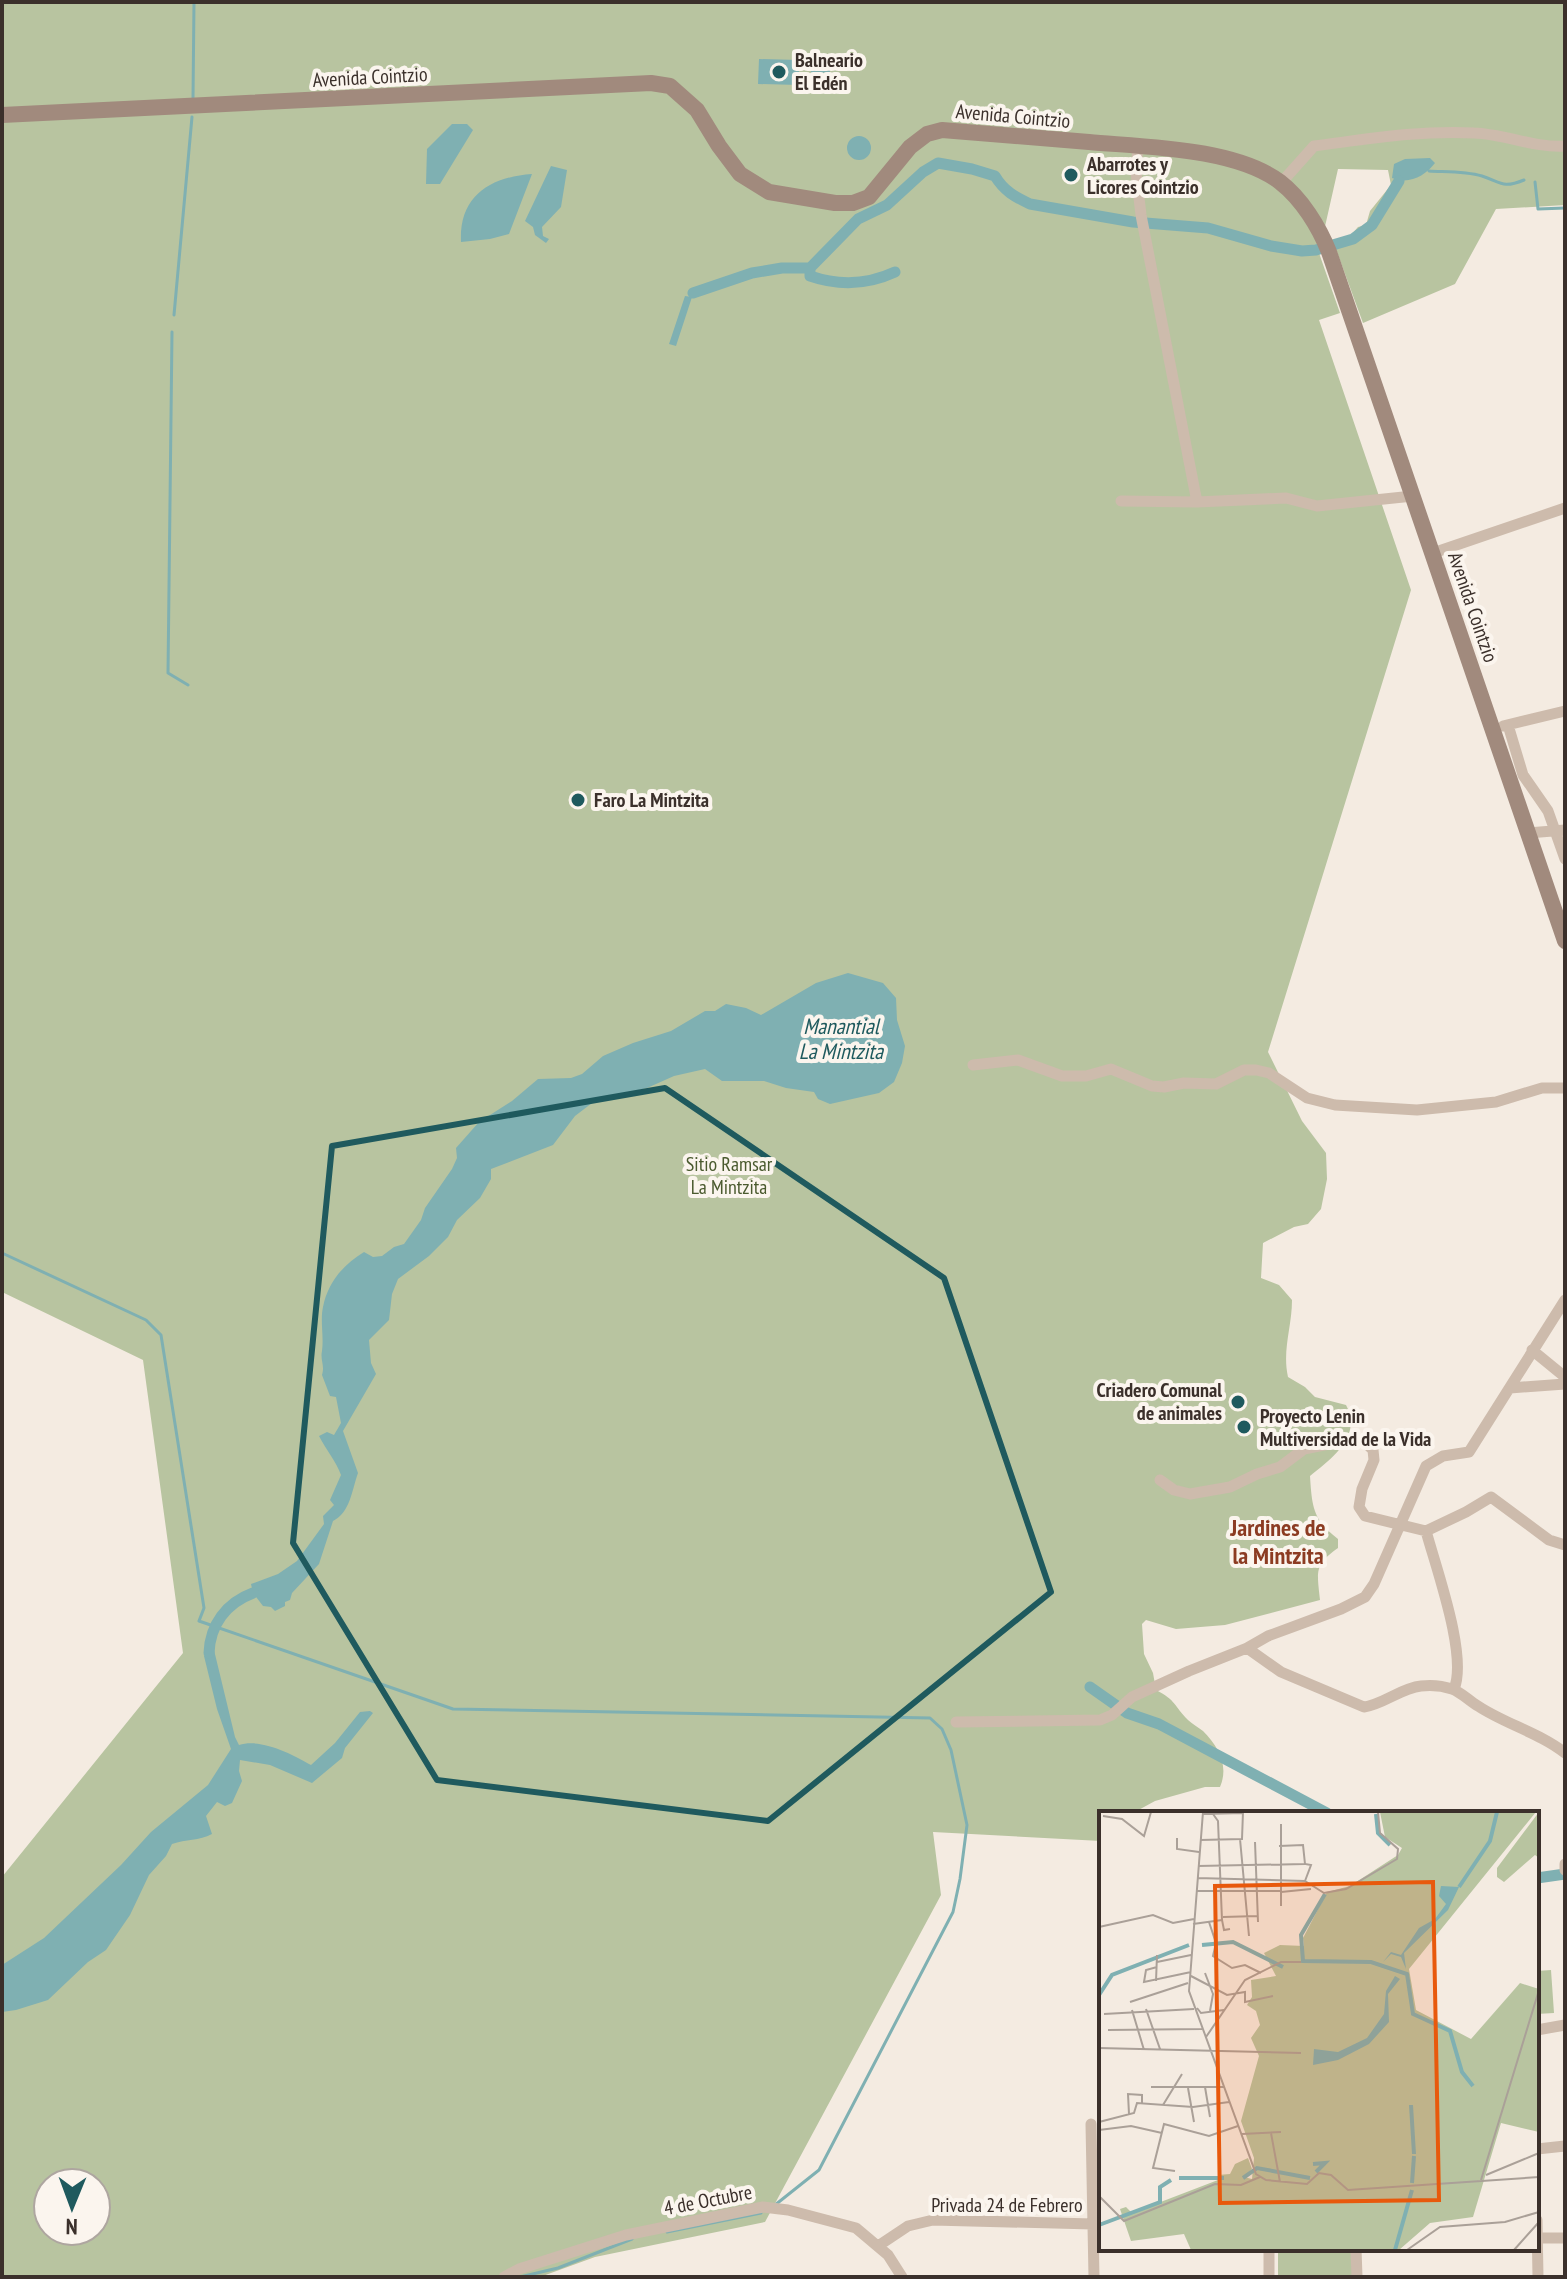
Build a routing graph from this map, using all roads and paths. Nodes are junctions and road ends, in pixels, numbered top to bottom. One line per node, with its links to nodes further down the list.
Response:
1 (2, 115): 2 (main road, Avenida Cointzio)
2 (1138, 146): 4 (main road, Avenida Cointzio); 7 (street)
3 (1565, 146): 4 (street)
4 (1281, 183): 5 (main road, Avenida Cointzio)
5 (1413, 496): 7 (street); 9 (main road, Avenida Cointzio)
6 (1121, 501): 7 (street)
7 (1197, 502)
8 (1565, 508): 9 (street)
9 (1433, 553): 11 (main road, Avenida Cointzio)
10 (1565, 711): 11 (street)
11 (1501, 726): 12 (street); 13 (main road, Avenida Cointzio)
12 (1560, 830): 13 (street); 14 (street)
13 (1528, 833): 15 (main road, Avenida Cointzio)
14 (1565, 859)
15 (1560, 910): 16 (main road, Avenida Cointzio)
16 (1565, 941)
17 (973, 1065): 18 (street)
18 (1565, 1088)
19 (1565, 1300): 20 (street)
20 (1532, 1350): 21 (street); 23 (street)
21 (1565, 1377)
22 (1565, 1384): 23 (street)
23 (1510, 1388): 25 (street)
24 (1160, 1480): 25 (street)
25 (1398, 1524): 26 (street); 28 (street)
26 (1426, 1531): 27 (street); 29 (street)
27 (1565, 1545)
28 (1247, 1648): 29 (street); 30 (street)
29 (1454, 1689): 31 (street)
30 (956, 1722)
31 (1565, 1753)
32 (1565, 2025): 33 (street)
33 (1539, 2030)
34 (1091, 2124): 37 (street)
35 (1565, 2146): 36 (street)
36 (1539, 2149)
37 (1096, 2228): 40 (street, Privada 24 de Febrero); 46 (street)
38 (1539, 2238): 39 (street)
39 (1565, 2238)
40 (878, 2246): 44 (street, 4 de Octubre); 45 (street, 4 de Octubre)
41 (1269, 2251): 47 (street)
42 (1356, 2251): 48 (street)
43 (1538, 2251): 49 (street)
44 (504, 2277)
45 (902, 2277)
46 (1094, 2277)
47 (1269, 2277)
48 (1357, 2277)
49 (1538, 2277)

